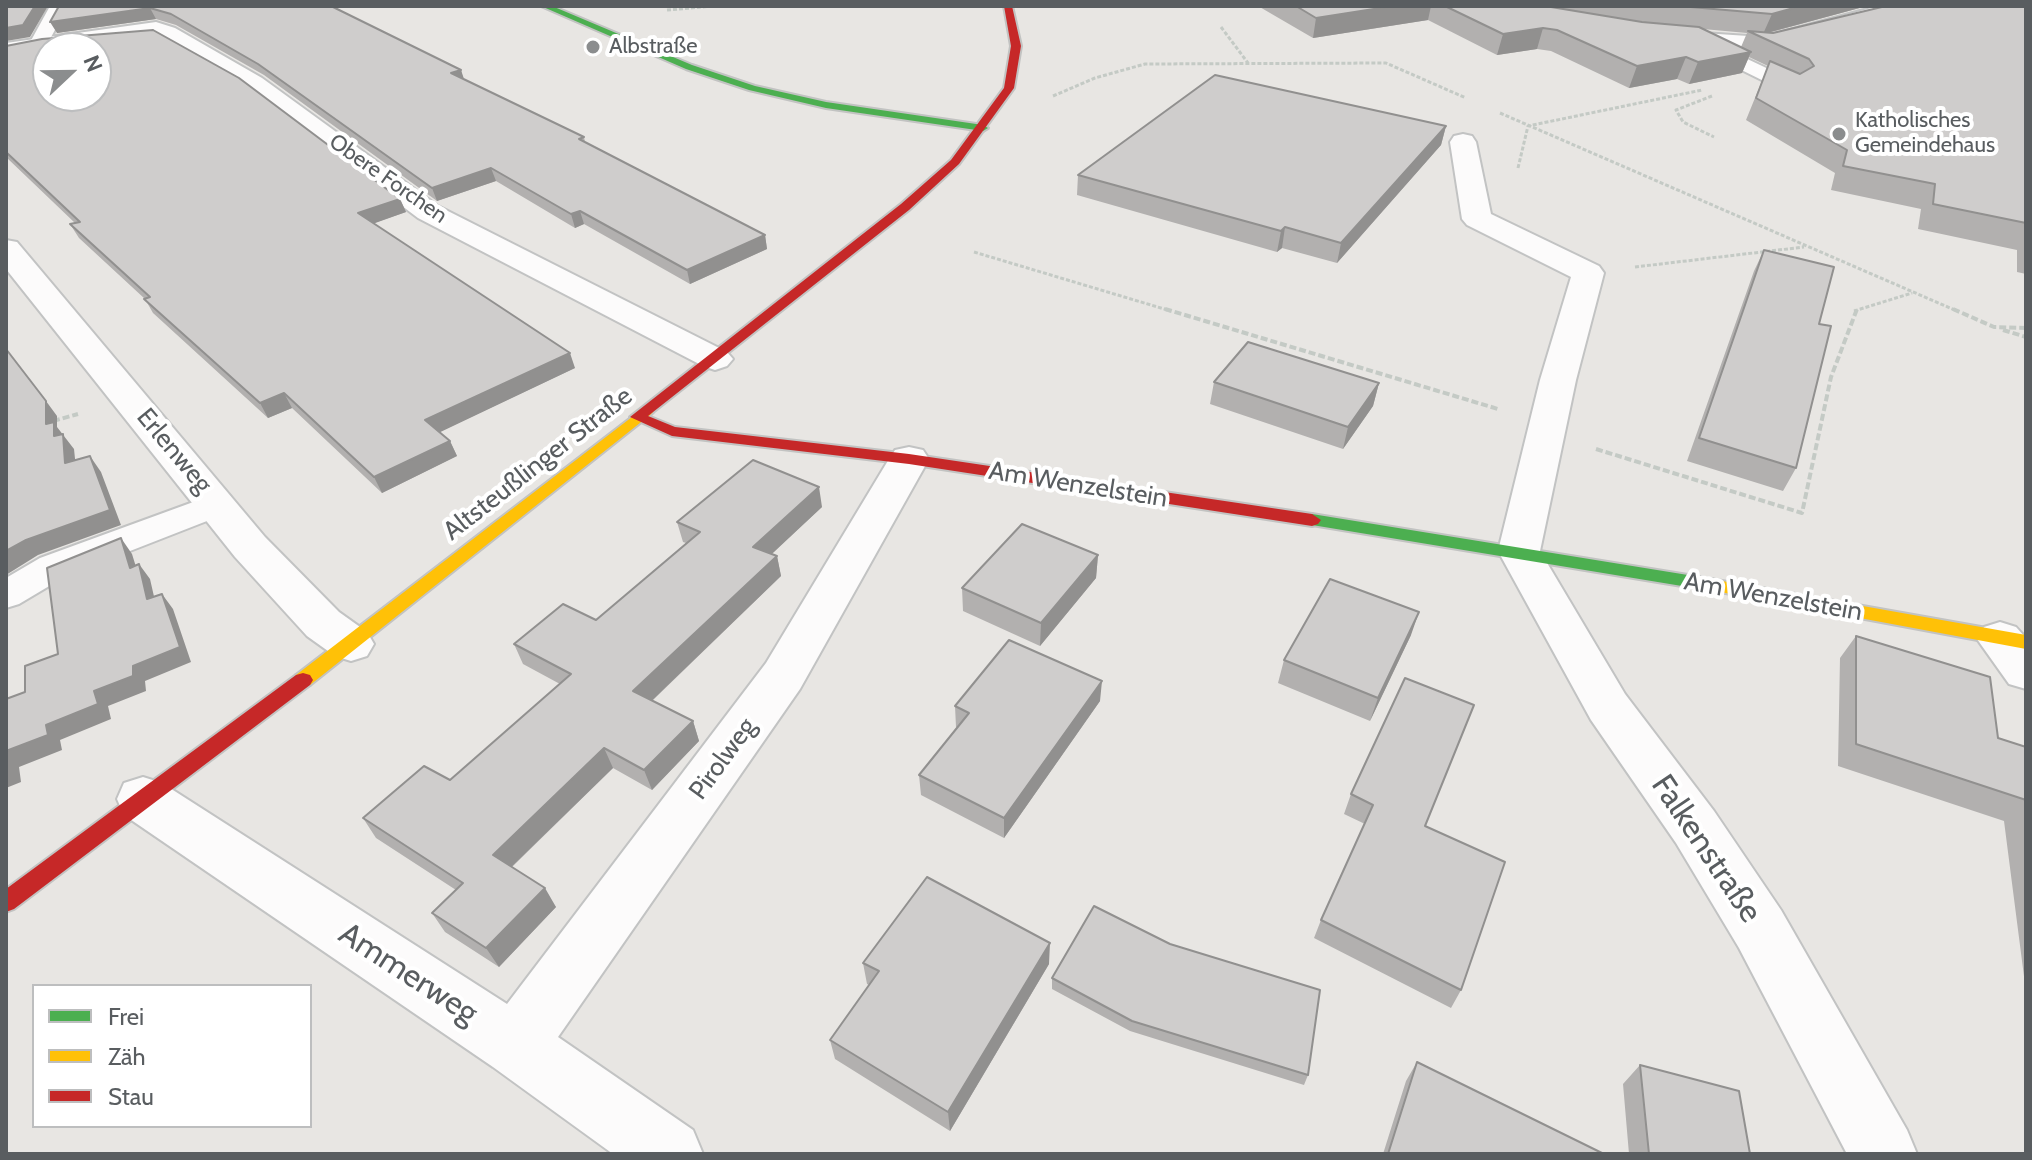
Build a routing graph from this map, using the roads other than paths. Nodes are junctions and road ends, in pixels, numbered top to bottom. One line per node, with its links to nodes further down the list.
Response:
1 (59, 6): 7 (lane)
2 (545, 6): 14 (street)
3 (1008, 6): 14 (street, Altsteußlinger Straße)
4 (1828, 6): 6 (street)
5 (1896, 6): 6 (street)
6 (1872, 17): 10 (street)
7 (45, 32)
8 (112, 35): 17 (street, Obere Forchen)
9 (1651, 35): 10 (street)
10 (1698, 41): 13 (lane)
11 (32, 47): 12 (street)
12 (6, 50)
13 (1791, 87)
14 (983, 128): 17 (street, Altsteußlinger Straße)
15 (1463, 142): 21 (street)
16 (6, 249): 20 (street, Erlenweg)
17 (715, 359): 18 (street, Altsteußlinger Straße)
18 (638, 417): 19 (street, Am Wenzelstein); 23 (street, Altsteußlinger Straße)
19 (909, 459): 21 (street, Am Wenzelstein); 27 (street, Pirolweg)
20 (218, 504): 22 (lane); 23 (street, Erlenweg)
21 (1519, 551): 24 (street, Am Wenzelstein); 29 (street, Falkenstraße)
22 (6, 595)
23 (351, 644): 25 (street, Altsteußlinger Straße)
24 (2017, 651)
25 (143, 799): 26 (street, Altsteußlinger Straße); 27 (street, Ammerweg)
26 (6, 902)
27 (515, 1045): 28 (street, Ammerweg)
28 (669, 1154)
29 (1883, 1154)

